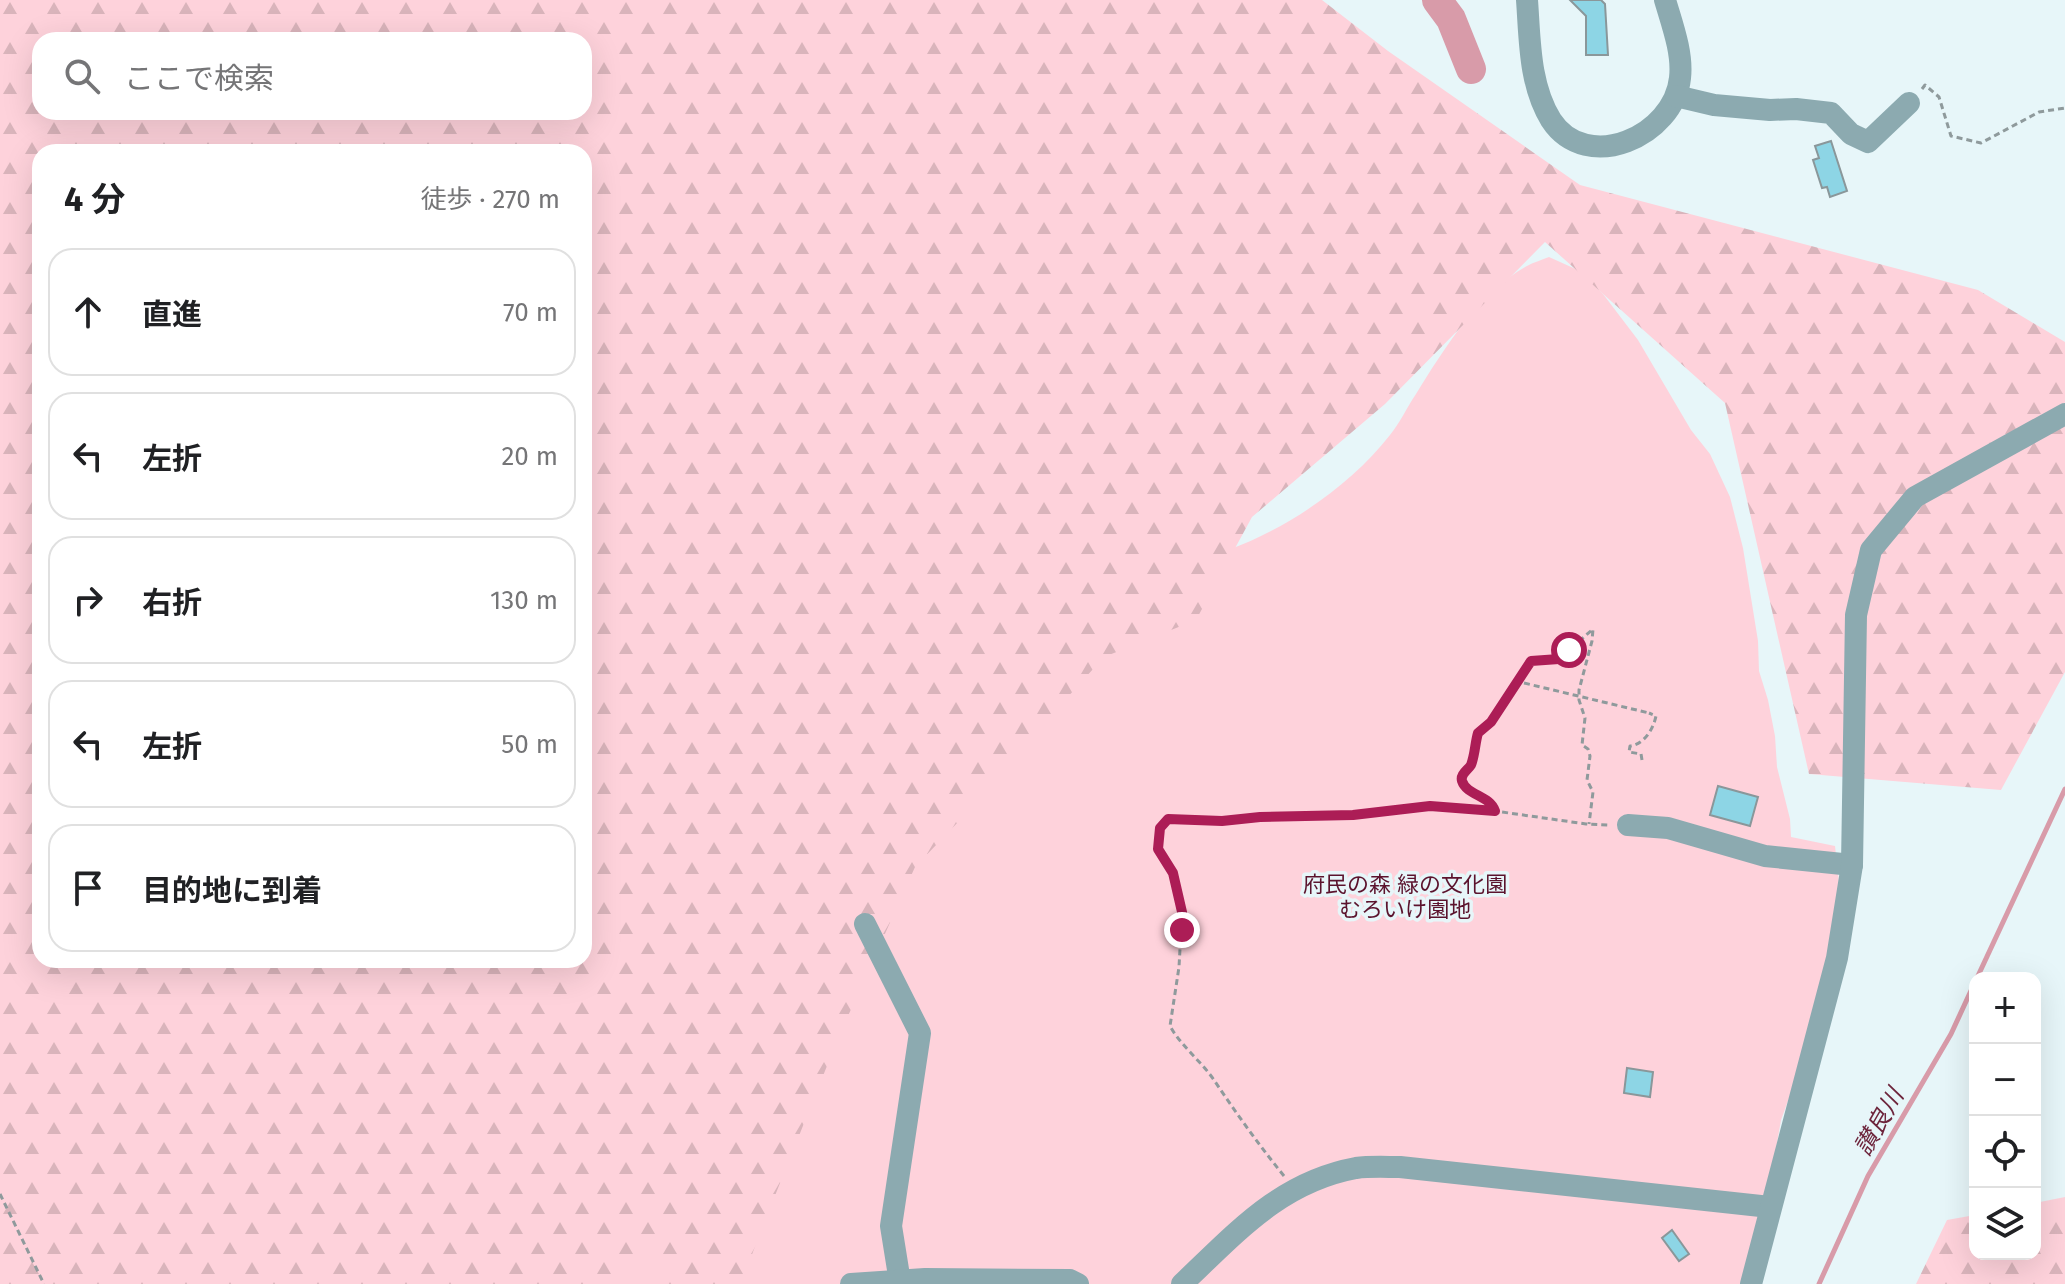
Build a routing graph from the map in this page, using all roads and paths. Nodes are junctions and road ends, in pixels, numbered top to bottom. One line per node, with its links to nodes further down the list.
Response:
1 (1527, 0): 3 (street)
2 (1665, 0): 3 (street)
3 (1676, 96): 4 (street)
4 (1909, 103): 5 (path)
5 (2065, 108)
6 (2065, 414): 12 (street)
7 (1517, 682): 8 (path, bridge); 9 (path); 10 (path)
8 (1642, 760)
9 (1495, 811): 10 (path); 14 (path)
10 (1589, 824): 11 (path)
11 (1628, 825): 12 (street)
12 (1852, 865): 16 (street)
13 (865, 924): 17 (street)
14 (1294, 1188): 16 (street); 21 (street)
15 (0, 1194): 18 (path)
16 (1770, 1207): 22 (street)
17 (900, 1282): 19 (street); 20 (street)
18 (44, 1284)
19 (851, 1284)
20 (1078, 1284)
21 (1182, 1284)
22 (1751, 1284)

